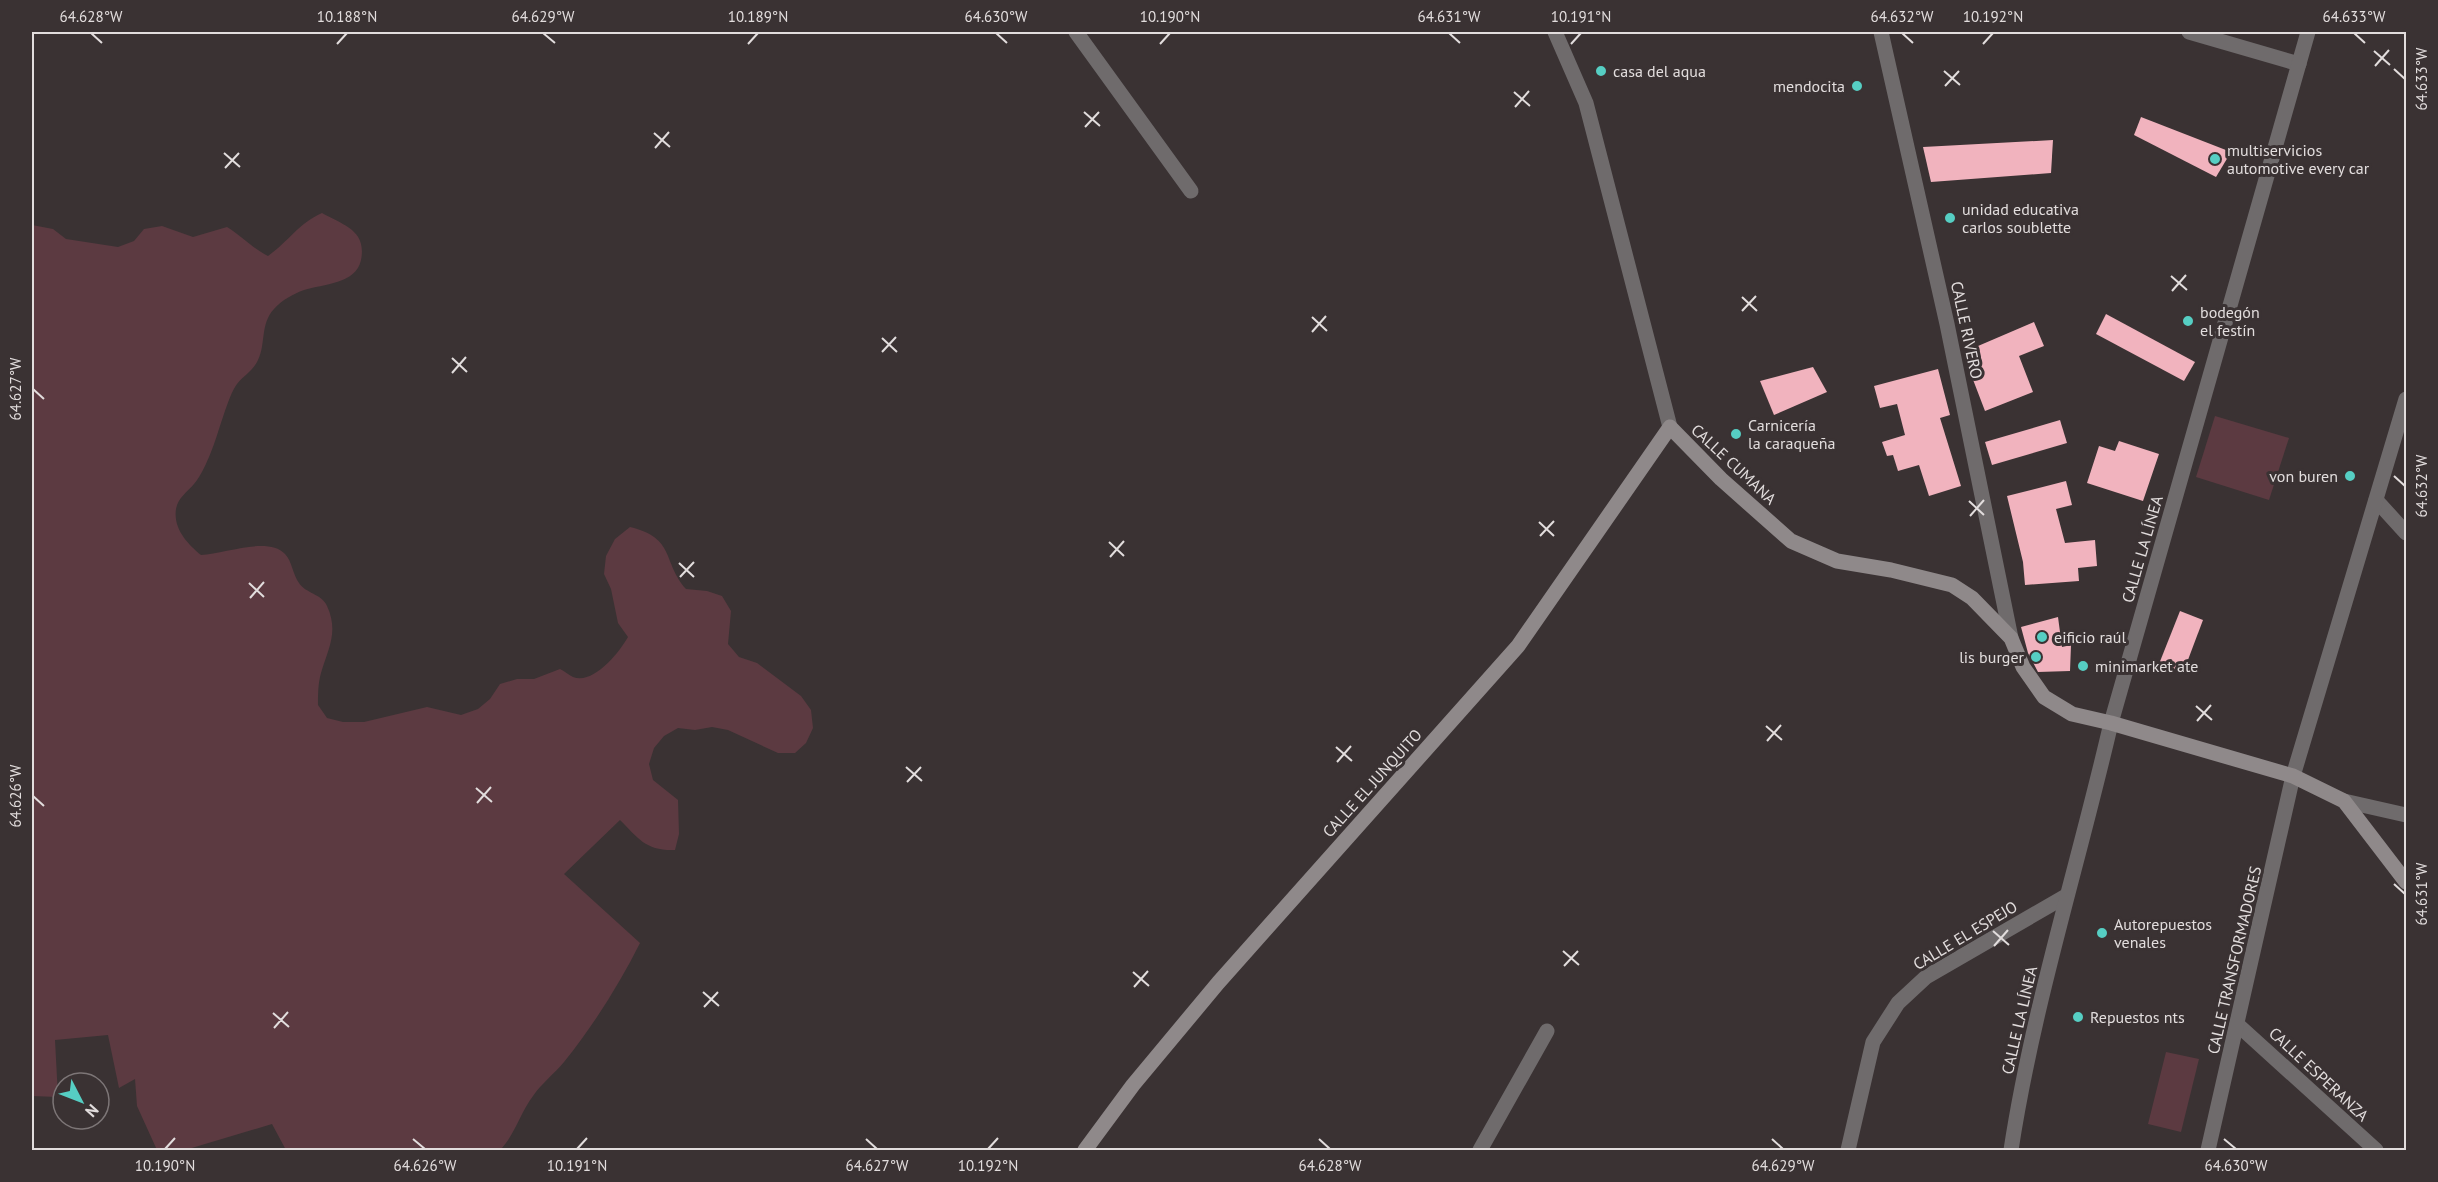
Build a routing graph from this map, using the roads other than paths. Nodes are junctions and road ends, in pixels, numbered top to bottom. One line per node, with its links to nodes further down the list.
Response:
1 (1076, 32): 7 (street)
2 (1555, 32): 9 (street, CALLE CUMANA)
3 (1881, 32): 12 (street, CALLE RIVERO)
4 (2189, 32): 6 (street)
5 (2308, 32): 6 (street, CALLE LA LÍNEA)
6 (2299, 64): 13 (street, CALLE LA LÍNEA)
7 (1191, 191)
8 (2406, 399): 10 (street)
9 (1670, 427): 12 (street, CALLE CUMANA); 21 (street, CALLE EL JUNQUITO)
10 (2376, 500): 11 (street); 14 (street)
11 (2406, 533)
12 (2010, 638): 13 (street, CALLE CUMANA)
13 (2111, 723): 14 (street, CALLE CUMANA); 18 (street, CALLE LA LÍNEA)
14 (2293, 776): 15 (street, CALLE CUMANA); 19 (street, CALLE TRANSFORMADORES)
15 (2344, 801): 16 (street); 17 (street)
16 (2406, 815)
17 (2406, 882)
18 (2066, 896): 23 (street, CALLE EL ESPEJO); 24 (street, CALLE LA LÍNEA)
19 (2238, 1025): 25 (street, CALLE TRANSFORMADORES); 26 (street, CALLE ESPERANZA)
20 (1547, 1031): 22 (street)
21 (1084, 1150)
22 (1480, 1150)
23 (1848, 1150)
24 (2011, 1150)
25 (2208, 1150)
26 (2376, 1150)

